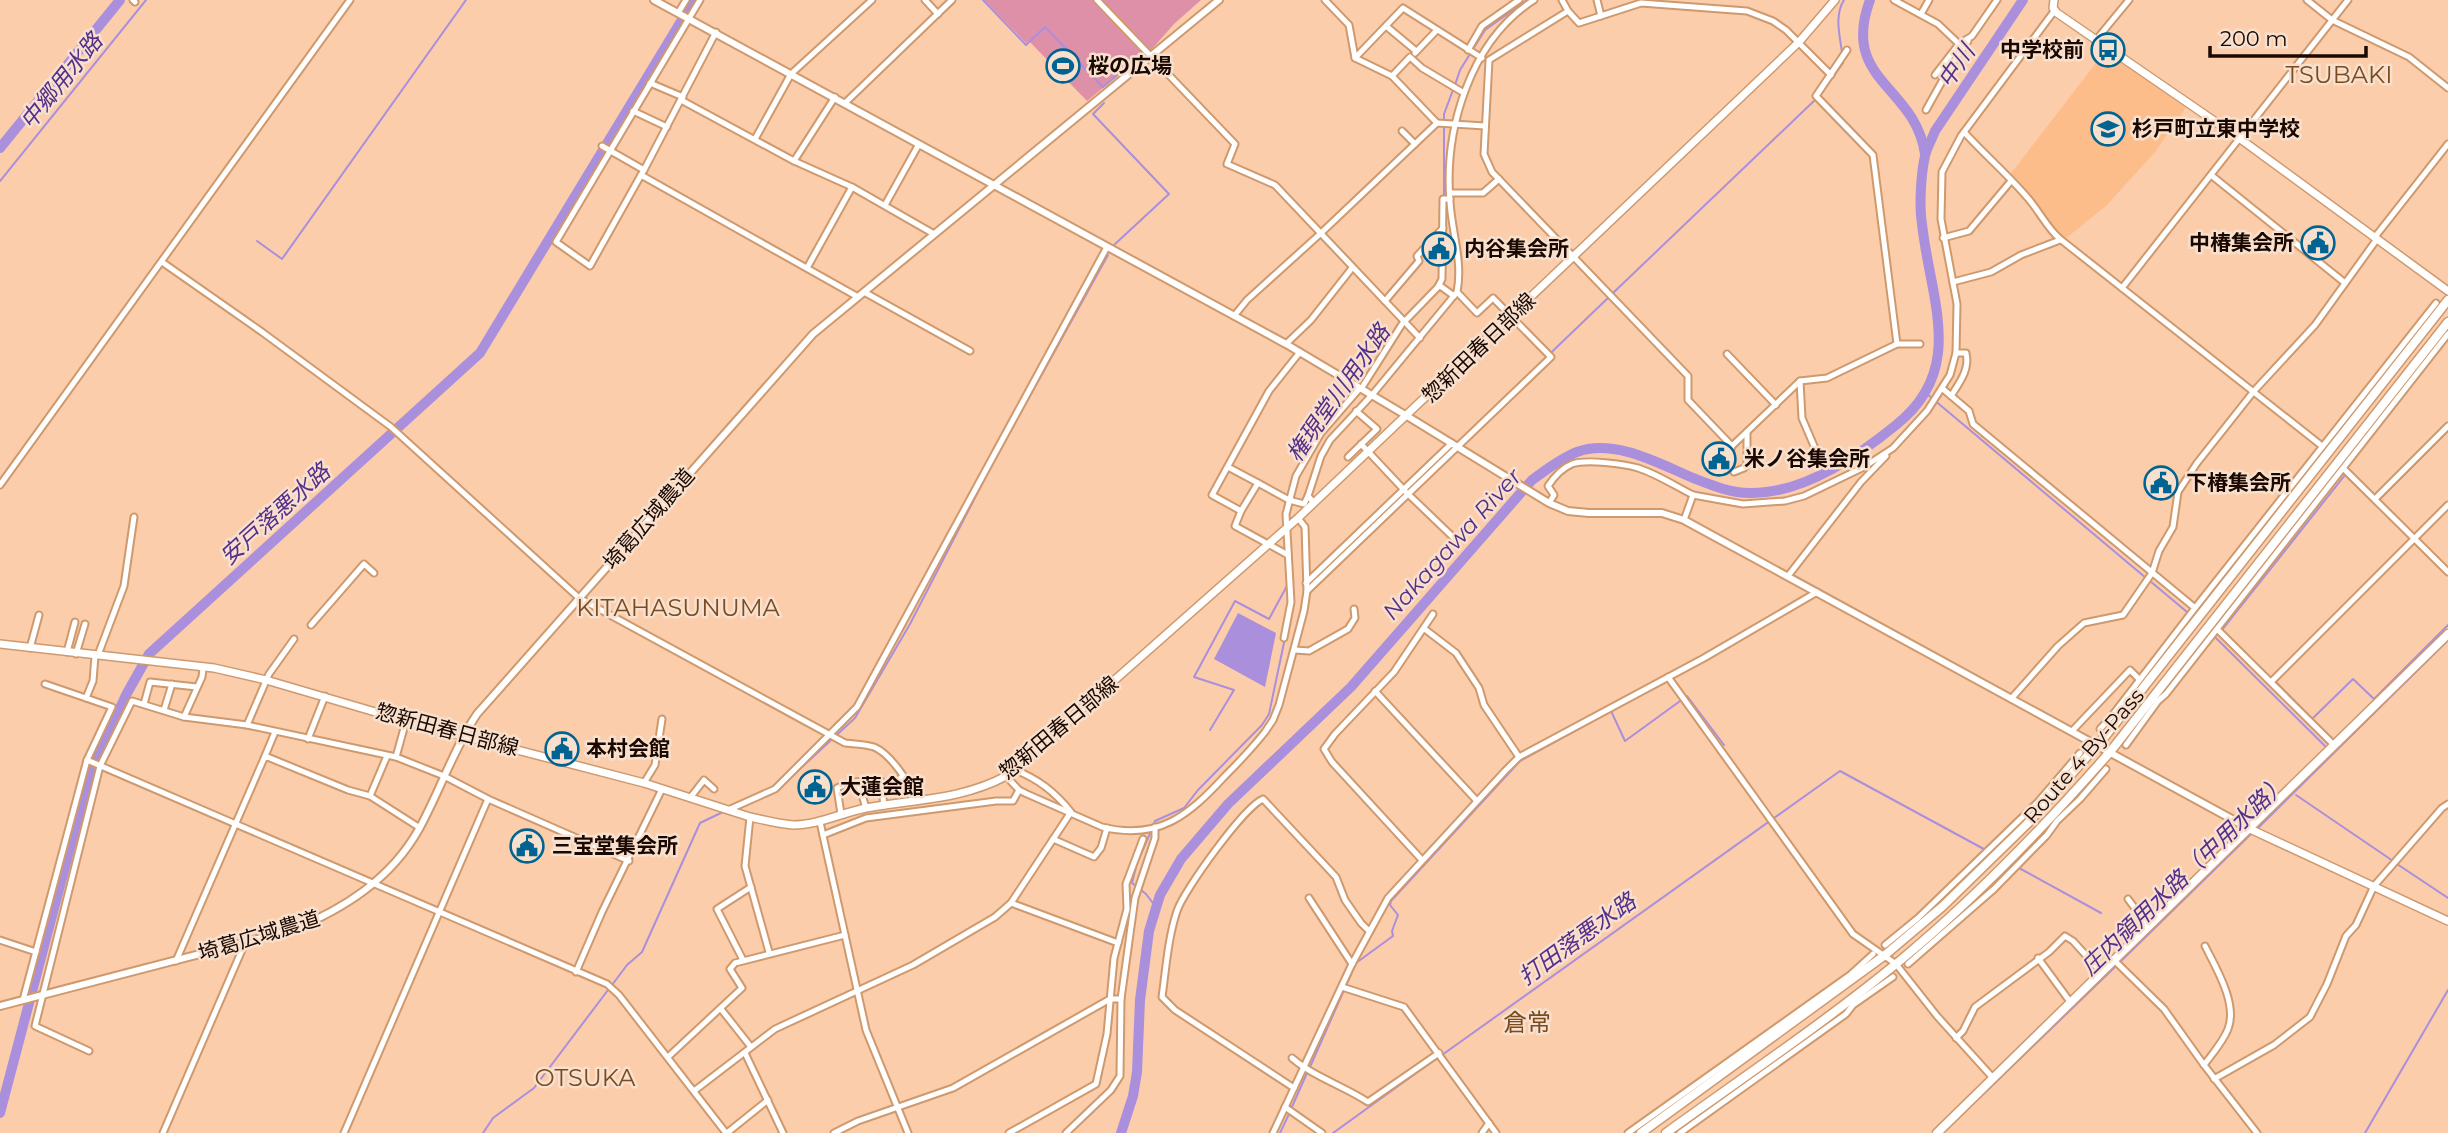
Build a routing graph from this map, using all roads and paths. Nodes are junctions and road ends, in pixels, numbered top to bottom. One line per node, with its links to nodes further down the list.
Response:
1 (350, 0): 94 (street)
2 (654, 0): 31 (street)
3 (686, 0): 31 (street)
4 (700, 0): 35 (street)
5 (872, 0): 51 (street)
6 (925, 0): 32 (street)
7 (952, 0): 32 (street)
8 (1097, 0): 47 (street)
9 (1219, 0): 47 (street, 埼葛広域農道)
10 (1325, 0): 27 (street)
11 (1337, 0): 27 (street)
12 (1520, 0): 44 (street)
13 (1535, 0): 50 (street)
14 (1562, 0): 30 (street)
15 (1597, 0): 34 (street)
16 (1736, 0): 28 (street)
17 (1823, 0): 25 (street)
18 (1929, 0): 33 (street)
19 (1997, 0): 40 (street)
20 (2054, 0): 29 (main road)
21 (2129, 0): 41 (street)
22 (2306, 0): 36 (street)
23 (2348, 0): 36 (street)
24 (1897, 1): 33 (street)
25 (1834, 2): 42 (main road, 惣新田春日部線)
26 (1679, 3): 28 (street); 34 (street)
27 (1331, 6): 49 (street)
28 (1735, 10): 42 (street)
29 (2054, 10): 41 (main road); 68 (street)
30 (1568, 11): 34 (street); 50 (street)
31 (679, 13): 35 (street)
32 (938, 13): 60 (street)
33 (1921, 14): 43 (street)
34 (1601, 16)
35 (688, 18): 39 (street); 55 (street)
36 (2332, 20): 56 (street); 69 (street)
37 (1386, 26): 38 (street); 46 (street); 49 (street)
38 (1437, 30): 44 (street); 46 (street)
39 (716, 32): 51 (street); 59 (street)
40 (1972, 36): 43 (street); 61 (street)
41 (2096, 40): 69 (main road)
42 (1799, 42): 52 (street); 93 (main road, 惣新田春日部線)
43 (1959, 44): 53 (street)
44 (1468, 50): 50 (street)
45 (1847, 50): 52 (street)
46 (1416, 51): 48 (street)
47 (1150, 56): 81 (street, 埼葛広域農道); 88 (street)
48 (1410, 57): 54 (street); 57 (street)
49 (1354, 58): 54 (street)
50 (1485, 58): 57 (street); 66 (street)
51 (791, 74): 58 (street); 70 (street)
52 (1831, 75): 116 (street)
53 (1935, 75)
54 (1392, 76): 63 (street)
55 (650, 83): 59 (street); 62 (street)
56 (2448, 88)
57 (1464, 93): 64 (street)
58 (835, 97): 60 (street); 76 (street)
59 (682, 99): 65 (street); 70 (street)
60 (845, 103): 71 (street)
61 (1926, 110)
62 (633, 111): 65 (street); 75 (street)
63 (1437, 123): 64 (street); 72 (street)
64 (1455, 125): 66 (street); 83 (street)
65 (667, 127): 77 (street)
66 (1485, 127): 79 (street)
67 (1402, 131): 72 (street)
68 (1964, 132): 80 (street); 89 (street)
69 (2239, 138): 78 (street); 90 (main road)
70 (755, 139): 76 (street)
71 (919, 144): 81 (street); 84 (street)
72 (1415, 144): 88 (street)
73 (2448, 144): 90 (street)
74 (602, 146): 75 (street)
75 (610, 150): 77 (street); 77 (street)
76 (794, 161): 82 (street)
77 (643, 173): 95 (street)
78 (2211, 175): 98 (street); 100 (street)
79 (1499, 179): 83 (street); 93 (street)
80 (2011, 181): 89 (street); 91 (street)
81 (994, 185): 87 (street, 埼葛広域農道); 92 (street)
82 (852, 187): 84 (street); 95 (street)
83 (1450, 196): 85 (street); 86 (street)
84 (884, 205): 87 (street)
85 (1443, 227): 86 (street); 99 (street); 105 (street)
86 (1453, 228): 103 (street)
87 (934, 233): 102 (street, 埼葛広域農道)
88 (1320, 234): 96 (street); 107 (street)
89 (1943, 238): 97 (street)
90 (2376, 238): 98 (street); 101 (main road)
91 (2060, 239): 97 (street); 100 (street)
92 (1107, 247): 107 (street); 215 (street)
93 (1574, 257): 108 (main road, 惣新田春日部線); 135 (street)
94 (162, 262): 147 (street); 172 (street)
95 (807, 268): 102 (street)
96 (1352, 268): 105 (street); 115 (street)
97 (1953, 282): 120 (street)
98 (2345, 283): 125 (street)
99 (1439, 285): 103 (street); 109 (street)
100 (2122, 288): 125 (street)
101 (2448, 291)
102 (861, 294): 118 (street); 172 (street, 埼葛広域農道)
103 (1455, 294): 108 (street); 112 (street)
104 (2448, 299): 113 (main road, Route 4 By-Pass)
105 (1385, 302): 109 (street)
106 (2437, 303): 113 (street)
107 (1234, 316): 115 (street)
108 (1512, 317): 130 (main road, 惣新田春日部線); 134 (street)
109 (1404, 322): 112 (street); 123 (street)
110 (2448, 322): 114 (main road, Route 4 By-Pass)
111 (2448, 334): 114 (street)
112 (1420, 338): 126 (street)
113 (2413, 339): 136 (street); 140 (main road, Route 4 By-Pass)
114 (2439, 339): 143 (street); 204 (main road, Route 4 By-Pass)
115 (1286, 344): 119 (street)
116 (1897, 344): 117 (street); 122 (street)
117 (1920, 344)
118 (971, 351)
119 (1300, 352): 123 (street); 142 (street)
120 (1956, 353): 124 (street); 127 (street)
121 (1727, 354): 128 (street)
122 (1800, 381): 128 (street); 139 (street)
123 (1362, 389): 126 (street); 152 (street)
124 (1943, 389): 127 (street); 137 (street)
125 (2254, 391): 136 (street); 167 (street)
126 (1373, 395): 129 (street); 130 (street)
127 (1951, 396): 167 (street)
128 (1776, 405): 132 (street)
129 (1356, 411): 133 (street); 150 (street)
130 (1408, 416): 134 (street); 138 (main road, 惣新田春日部線)
131 (2448, 426): 151 (street)
132 (1747, 432): 135 (street); 145 (street)
133 (1361, 444): 138 (street); 141 (street)
134 (1455, 444): 148 (street); 153 (street)
135 (1731, 446): 144 (street)
136 (2322, 446): 140 (street)
137 (1894, 448): 149 (street); 168 (street)
138 (1369, 453): 148 (street); 154 (main road, 惣新田春日部線)
139 (1817, 453)
140 (2320, 456): 173 (street); 206 (main road, Route 4 By-Pass)
141 (1348, 457)
142 (1228, 467): 146 (street); 156 (street)
143 (2344, 468): 151 (street); 180 (street)
144 (1725, 469)
145 (1734, 472)
146 (1258, 483): 152 (street); 156 (street)
147 (0, 485)
148 (1406, 492): 162 (street); 169 (street); 170 (street)
149 (1693, 495): 153 (street); 159 (street)
150 (1308, 496): 152 (street); 154 (street)
151 (2375, 499): 161 (street)
152 (1292, 500): 160 (street)
153 (1547, 502): 159 (street)
154 (1314, 503): 158 (main road, 惣新田春日部線)
155 (2448, 505): 161 (street)
156 (1241, 511): 163 (street)
157 (134, 517): 190 (street)
158 (1298, 519): 160 (main road, 惣新田春日部線); 169 (street)
159 (1684, 520): 168 (street)
160 (1288, 528): 163 (main road, 惣新田春日部線); 164 (street)
161 (2415, 539): 166 (street); 195 (street)
162 (1457, 541)
163 (1268, 544): 164 (street); 228 (main road, 惣新田春日部線)
164 (1288, 555): 184 (street)
165 (374, 572): 179 (street)
166 (2448, 572)
167 (2152, 573): 173 (street); 202 (street)
168 (1788, 576): 171 (street)
169 (1306, 583): 170 (street)
170 (1307, 592): 187 (street)
171 (1817, 592): 192 (street); 202 (street)
172 (579, 598): 214 (street, 埼葛広域農道); 215 (street)
173 (2195, 608): 193 (street)
174 (1354, 609): 187 (street)
175 (39, 614): 186 (street)
176 (1433, 614): 199 (street)
177 (75, 622): 188 (street)
178 (85, 624): 189 (street)
179 (311, 625)
180 (2217, 629): 195 (street); 204 (street)
181 (1426, 630): 225 (street)
182 (2448, 634): 219 (main road)
183 (294, 639): 194 (street)
184 (1284, 639)
185 (0, 644): 186 (main road, 惣新田春日部線)
186 (30, 648): 188 (main road, 惣新田春日部線)
187 (1295, 650): 255 (street)
188 (67, 653): 189 (main road, 惣新田春日部線)
189 (76, 654): 190 (main road, 惣新田春日部線)
190 (97, 656): 191 (main road, 惣新田春日部線); 201 (street)
191 (204, 668): 194 (main road, 惣新田春日部線); 198 (street)
192 (1668, 677): 225 (street); 280 (street)
193 (2139, 679): 206 (street); 212 (street)
194 (266, 680): 200 (main road, 惣新田春日部線); 210 (street)
195 (2271, 682): 219 (street)
196 (45, 684): 201 (street)
197 (172, 684): 198 (street); 203 (street); 205 (street)
198 (197, 687): 207 (street)
199 (1375, 691): 244 (street); 262 (street)
200 (325, 696): 209 (main road, 惣新田春日部線); 216 (street)
201 (86, 698): 226 (street)
202 (2011, 699): 212 (street)
203 (144, 704): 205 (street); 227 (street)
204 (2150, 706): 218 (street); 221 (main road, Route 4 By-Pass)
205 (163, 710): 207 (street)
206 (2119, 712): 211 (street); 217 (main road, Route 4 By-Pass)
207 (184, 717): 210 (street)
208 (662, 719): 234 (street)
209 (406, 721): 214 (main road, 惣新田春日部線); 224 (street)
210 (247, 725): 213 (street)
211 (2100, 729)
212 (2071, 731): 217 (street)
213 (275, 732): 216 (street); 222 (street)
214 (463, 734): 230 (street, 埼葛広域農道); 234 (main road, 惣新田春日部線)
215 (830, 734): 231 (street); 248 (street)
216 (308, 739): 223 (street)
217 (2097, 745): 221 (street); 242 (main road, Route 4 By-Pass)
218 (2126, 745)
219 (2335, 747): 258 (main road)
220 (2080, 752): 242 (street)
221 (2110, 752): 250 (main road, Route 4 By-Pass); 258 (street)
222 (265, 756): 239 (street); 254 (street)
223 (387, 756): 224 (street); 239 (street)
224 (396, 757): 230 (street)
225 (1518, 757): 244 (street)
226 (87, 760): 227 (street); 281 (street)
227 (100, 766): 254 (street); 297 (street)
228 (1013, 769): 232 (main road, 惣新田春日部線); 249 (street)
229 (2106, 769): 250 (street)
230 (444, 776): 241 (street); 256 (street, 埼葛広域農道)
231 (903, 776): 235 (street); 243 (street)
232 (1006, 776): 238 (street); 243 (main road, 惣新田春日部線)
233 (858, 782): 235 (street); 247 (street); 251 (street)
234 (644, 783): 236 (main road, 惣新田春日部線)
235 (882, 785): 246 (street)
236 (662, 789): 240 (main road, 惣新田春日部線); 263 (street)
237 (714, 789): 240 (street)
238 (1019, 790): 249 (street); 259 (street)
239 (370, 796): 256 (street)
240 (690, 798): 248 (main road, 惣新田春日部線)
241 (488, 799): 263 (street); 270 (street)
242 (2045, 799): 280 (main road, Route 4 By-Pass)
243 (917, 801): 246 (main road, 惣新田春日部線)
244 (1477, 801): 262 (street)
245 (2448, 804): 265 (street)
246 (884, 806): 247 (main road, 惣新田春日部線)
247 (866, 808): 251 (main road, 惣新田春日部線)
248 (730, 811): 252 (main road, 惣新田春日部線)
249 (1071, 811): 257 (street); 260 (street)
250 (2062, 811): 274 (main road, Route 4 By-Pass)
251 (841, 814): 253 (main road, 惣新田春日部線)
252 (750, 817): 253 (main road, 惣新田春日部線); 266 (street)
253 (820, 822): 259 (street)
254 (234, 825): 264 (street); 286 (street)
255 (1155, 827): 257 (street); 300 (street)
256 (419, 828): 264 (street, 埼葛広域農道)
257 (1107, 828): 260 (street)
258 (2250, 829): 265 (main road); 272 (main road)
259 (823, 835): 275 (street)
260 (1053, 839): 269 (street)
261 (1143, 839): 278 (street)
262 (1422, 860): 273 (street)
263 (629, 861): 291 (street)
264 (372, 885): 270 (street); 277 (street, 埼葛広域農道)
265 (2374, 886): 271 (main road); 315 (street)
266 (751, 887): 282 (street); 287 (street)
267 (1309, 898): 288 (street)
268 (2128, 899): 272 (street)
269 (1011, 903): 278 (street); 296 (street)
270 (439, 913): 291 (street); 323 (street)
271 (2448, 921)
272 (2149, 928): 285 (main road)
273 (1369, 931): 288 (street); 316 (street)
274 (1936, 934): 289 (main road, Route 4 By-Pass); 290 (street)
275 (845, 935): 282 (street); 296 (street)
276 (0, 940): 281 (street)
277 (245, 943): 286 (street, 埼葛広域農道); 322 (street)
278 (1118, 943): 299 (street)
279 (2205, 946): 312 (street)
280 (1885, 950): 289 (street); 294 (main road, Route 4 By-Pass)
281 (36, 952): 301 (street)
282 (769, 952): 287 (street)
283 (1873, 954): 294 (street)
284 (2038, 958): 292 (street); 302 (street); 305 (street)
285 (2114, 960): 292 (main road); 312 (street)
286 (176, 961): 297 (street, 埼葛広域農道)
287 (743, 961): 304 (street)
288 (1352, 964): 295 (street)
289 (1896, 964): 298 (main road, Route 4 By-Pass); 305 (street)
290 (1908, 964)
291 (576, 972): 310 (street)
292 (2102, 972): 302 (main road)
293 (1893, 977): 298 (street)
294 (1846, 981): 334 (street); 335 (main road, Route 4 By-Pass)
295 (1342, 987): 309 (street); 313 (street)
296 (857, 991): 306 (street); 319 (street)
297 (40, 995): 301 (street, 埼葛広域農道); 307 (street)
298 (1859, 997): 336 (main road, Route 4 By-Pass); 337 (street)
299 (1110, 999): 300 (street); 319 (street); 328 (street)
300 (1121, 999): 329 (street)
301 (24, 1000): 303 (street, 埼葛広域農道)
302 (2071, 1003): 314 (main road)
303 (0, 1006)
304 (721, 1009): 306 (street); 310 (street)
305 (1956, 1038): 314 (street)
306 (751, 1047): 308 (street)
307 (89, 1051)
308 (745, 1053): 317 (street); 318 (street)
309 (1439, 1053): 313 (street); 321 (street)
310 (668, 1057): 317 (street)
311 (1292, 1058): 313 (street)
312 (2204, 1065): 315 (street)
313 (1303, 1068): 316 (street)
314 (1993, 1078): 338 (main road)
315 (2214, 1079): 339 (street)
316 (1294, 1088): 320 (street)
317 (694, 1091): 324 (street)
318 (768, 1100): 324 (street); 325 (street)
319 (896, 1107): 326 (street); 327 (street)
320 (1285, 1107): 330 (street); 331 (street)
321 (1489, 1123): 332 (street); 333 (street)
322 (163, 1133)
323 (344, 1133)
324 (726, 1133)
325 (783, 1133)
326 (834, 1133)
327 (908, 1133)
328 (1009, 1133)
329 (1066, 1133)
330 (1273, 1133)
331 (1322, 1133)
332 (1482, 1133)
333 (1496, 1133)
334 (1628, 1133)
335 (1641, 1133)
336 (1666, 1133)
337 (1680, 1133)
338 (1937, 1133)
339 (2256, 1133)

